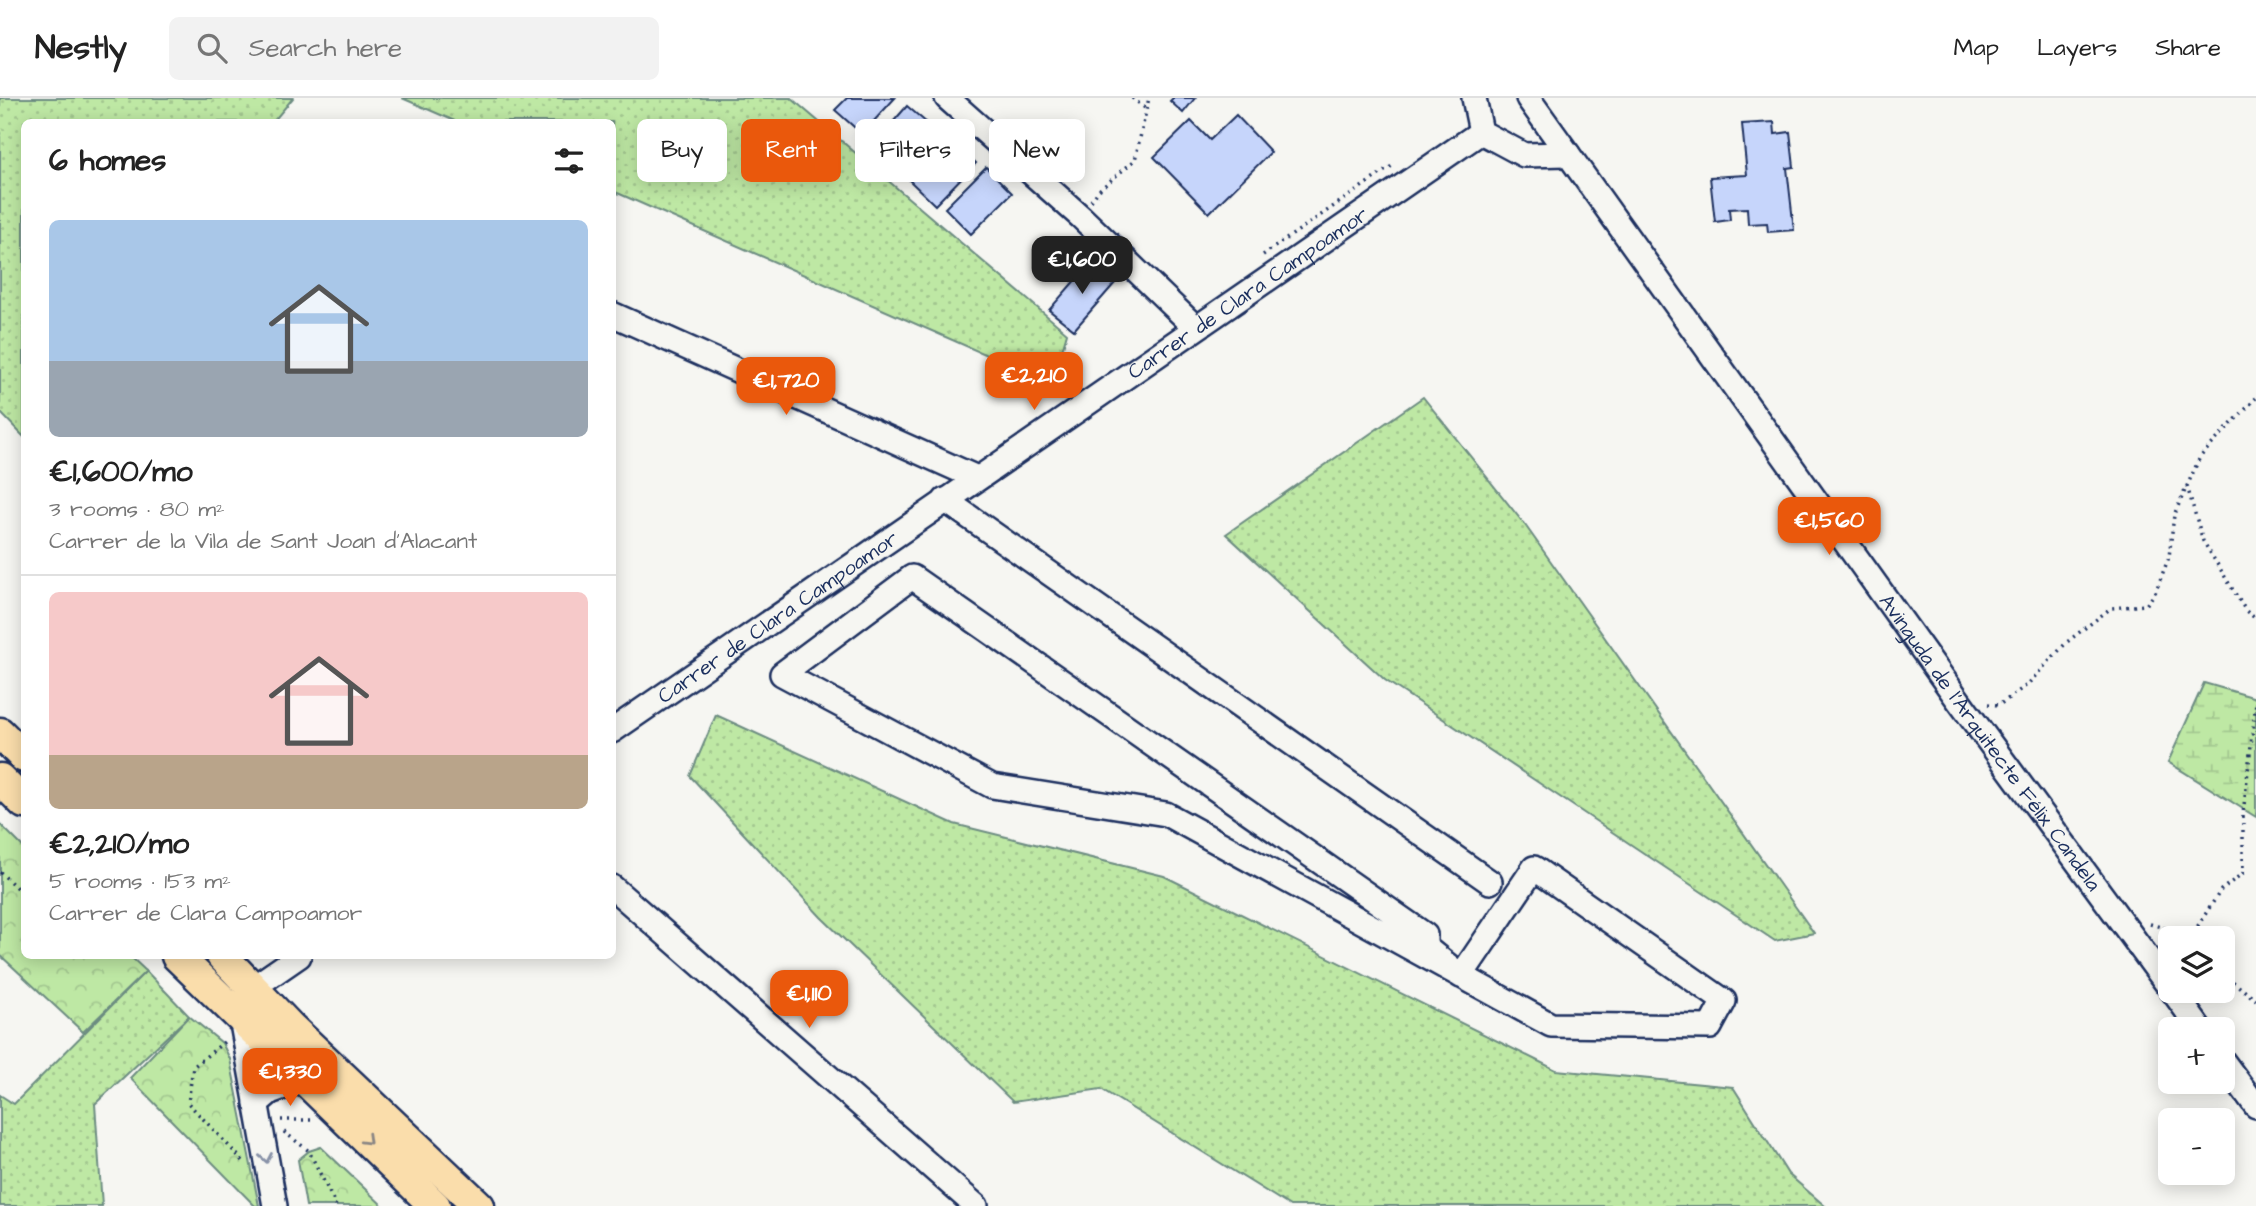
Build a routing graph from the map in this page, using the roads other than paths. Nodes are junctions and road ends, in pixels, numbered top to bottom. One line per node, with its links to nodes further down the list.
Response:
1 (947, 98): 7 (street)
2 (1474, 98): 4 (street)
3 (1528, 98): 5 (street, Avinguda de l'Arquitecte Félix Candela)
4 (1481, 132): 5 (street); 7 (street, Carrer de Clara Campoamor)
5 (1568, 154): 20 (street, Avinguda de l'Arquitecte Félix Candela)
6 (616, 316): 8 (street)
7 (1195, 327): 8 (street, Carrer de Clara Campoamor)
8 (977, 478): 9 (street, Carrer de Clara Campoamor)
9 (945, 500): 10 (street, Carrer de Clara Campoamor); 15 (street)
10 (616, 728)
11 (0, 733): 12 (main road)
12 (21, 754)
13 (0, 779): 14 (main road)
14 (21, 800)
15 (1490, 882)
16 (616, 891): 31 (street)
17 (179, 959): 23 (main road)
18 (225, 959): 22 (main road)
19 (295, 959): 22 (street)
20 (2158, 971)
21 (1461, 976): 21 (street)
22 (254, 987): 23 (street); 30 (main road)
23 (235, 1029): 25 (main road); 26 (street)
24 (2235, 1077): 27 (street)
25 (304, 1080): 26 (street); 29 (main road, one-way to 29)
26 (256, 1104): 28 (street, one-way to 28)
27 (2256, 1105)
28 (275, 1206)
29 (435, 1206)
30 (479, 1206)
31 (976, 1206)

